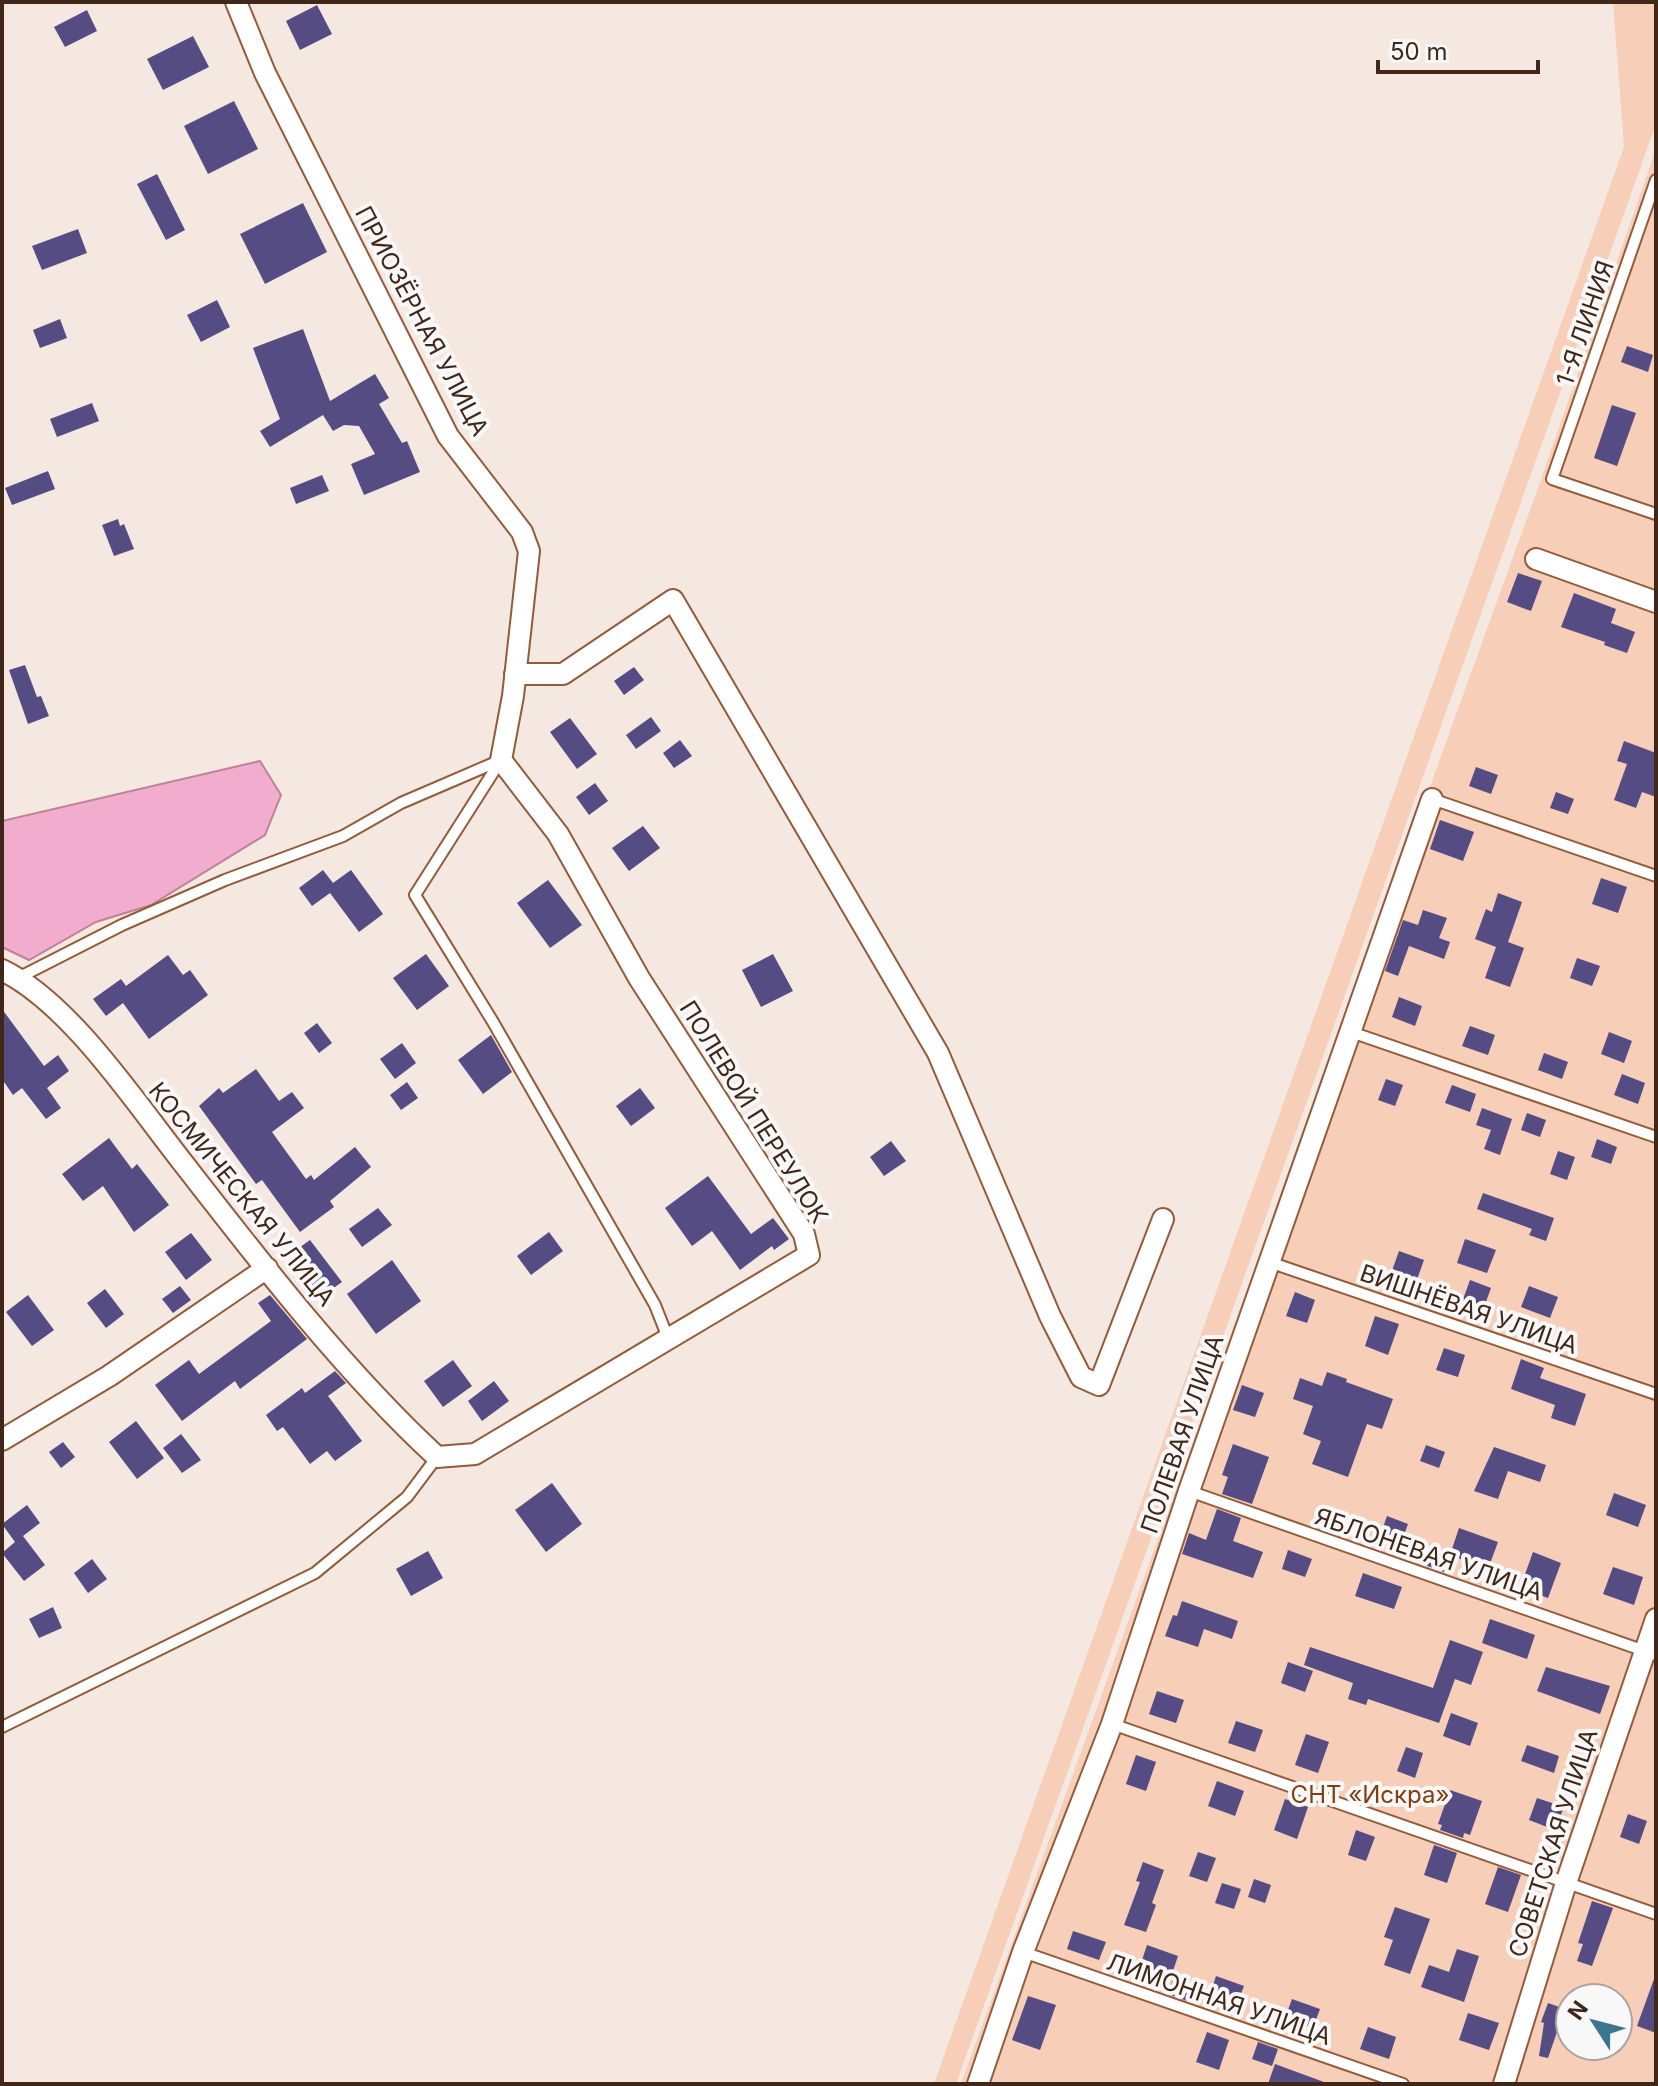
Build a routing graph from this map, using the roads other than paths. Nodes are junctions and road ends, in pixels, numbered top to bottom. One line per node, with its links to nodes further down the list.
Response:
1 (236, 2): 6 (street, ПРИОЗЁРНАЯ УЛИЦА)
2 (1656, 180): 3 (lane, 1-Я ЛИНИЯ)
3 (1656, 514)
4 (1536, 559): 5 (street)
5 (1656, 602)
6 (515, 674): 7 (street, ПРИОЗЁРНАЯ УЛИЦА); 13 (street)
7 (501, 760): 10 (lane); 16 (lane); 16 (street, ПОЛЕВОЙ ПЕРЕУЛОК)
8 (1432, 799): 9 (lane); 11 (street, ПОЛЕВАЯ УЛИЦА)
9 (1656, 876)
10 (10, 974): 15 (street, КОСМИЧЕСКАЯ УЛИЦА)
11 (1351, 1032): 12 (lane); 14 (street, ПОЛЕВАЯ УЛИЦА)
12 (1656, 1137)
13 (1163, 1219)
14 (1269, 1262): 17 (lane, ВИШНЁВАЯ УЛИЦА); 20 (street, ПОЛЕВАЯ УЛИЦА)
15 (267, 1268): 18 (street); 19 (street, КОСМИЧЕСКАЯ УЛИЦА)
16 (668, 1338): 19 (street, ПОЛЕВОЙ ПЕРЕУЛОК)
17 (1656, 1394)
18 (2, 1440)
19 (437, 1457): 24 (lane)
20 (1189, 1491): 22 (lane, ЯБЛОНЕВАЯ УЛИЦА); 23 (street, ПОЛЕВАЯ УЛИЦА)
21 (1656, 1619): 22 (street, СОВЕТСКАЯ УЛИЦА)
22 (1650, 1653): 25 (street, СОВЕТСКАЯ УЛИЦА)
23 (1112, 1724): 25 (lane); 27 (street, ПОЛЕВАЯ УЛИЦА)
24 (2, 1727)
25 (1566, 1883): 26 (lane); 30 (street, СОВЕТСКАЯ УЛИЦА)
26 (1656, 1914)
27 (1023, 1952): 28 (street, ПОЛЕВАЯ УЛИЦА); 29 (lane, ЛИМОННАЯ УЛИЦА)
28 (978, 2084)
29 (1403, 2084)
30 (1504, 2084)

